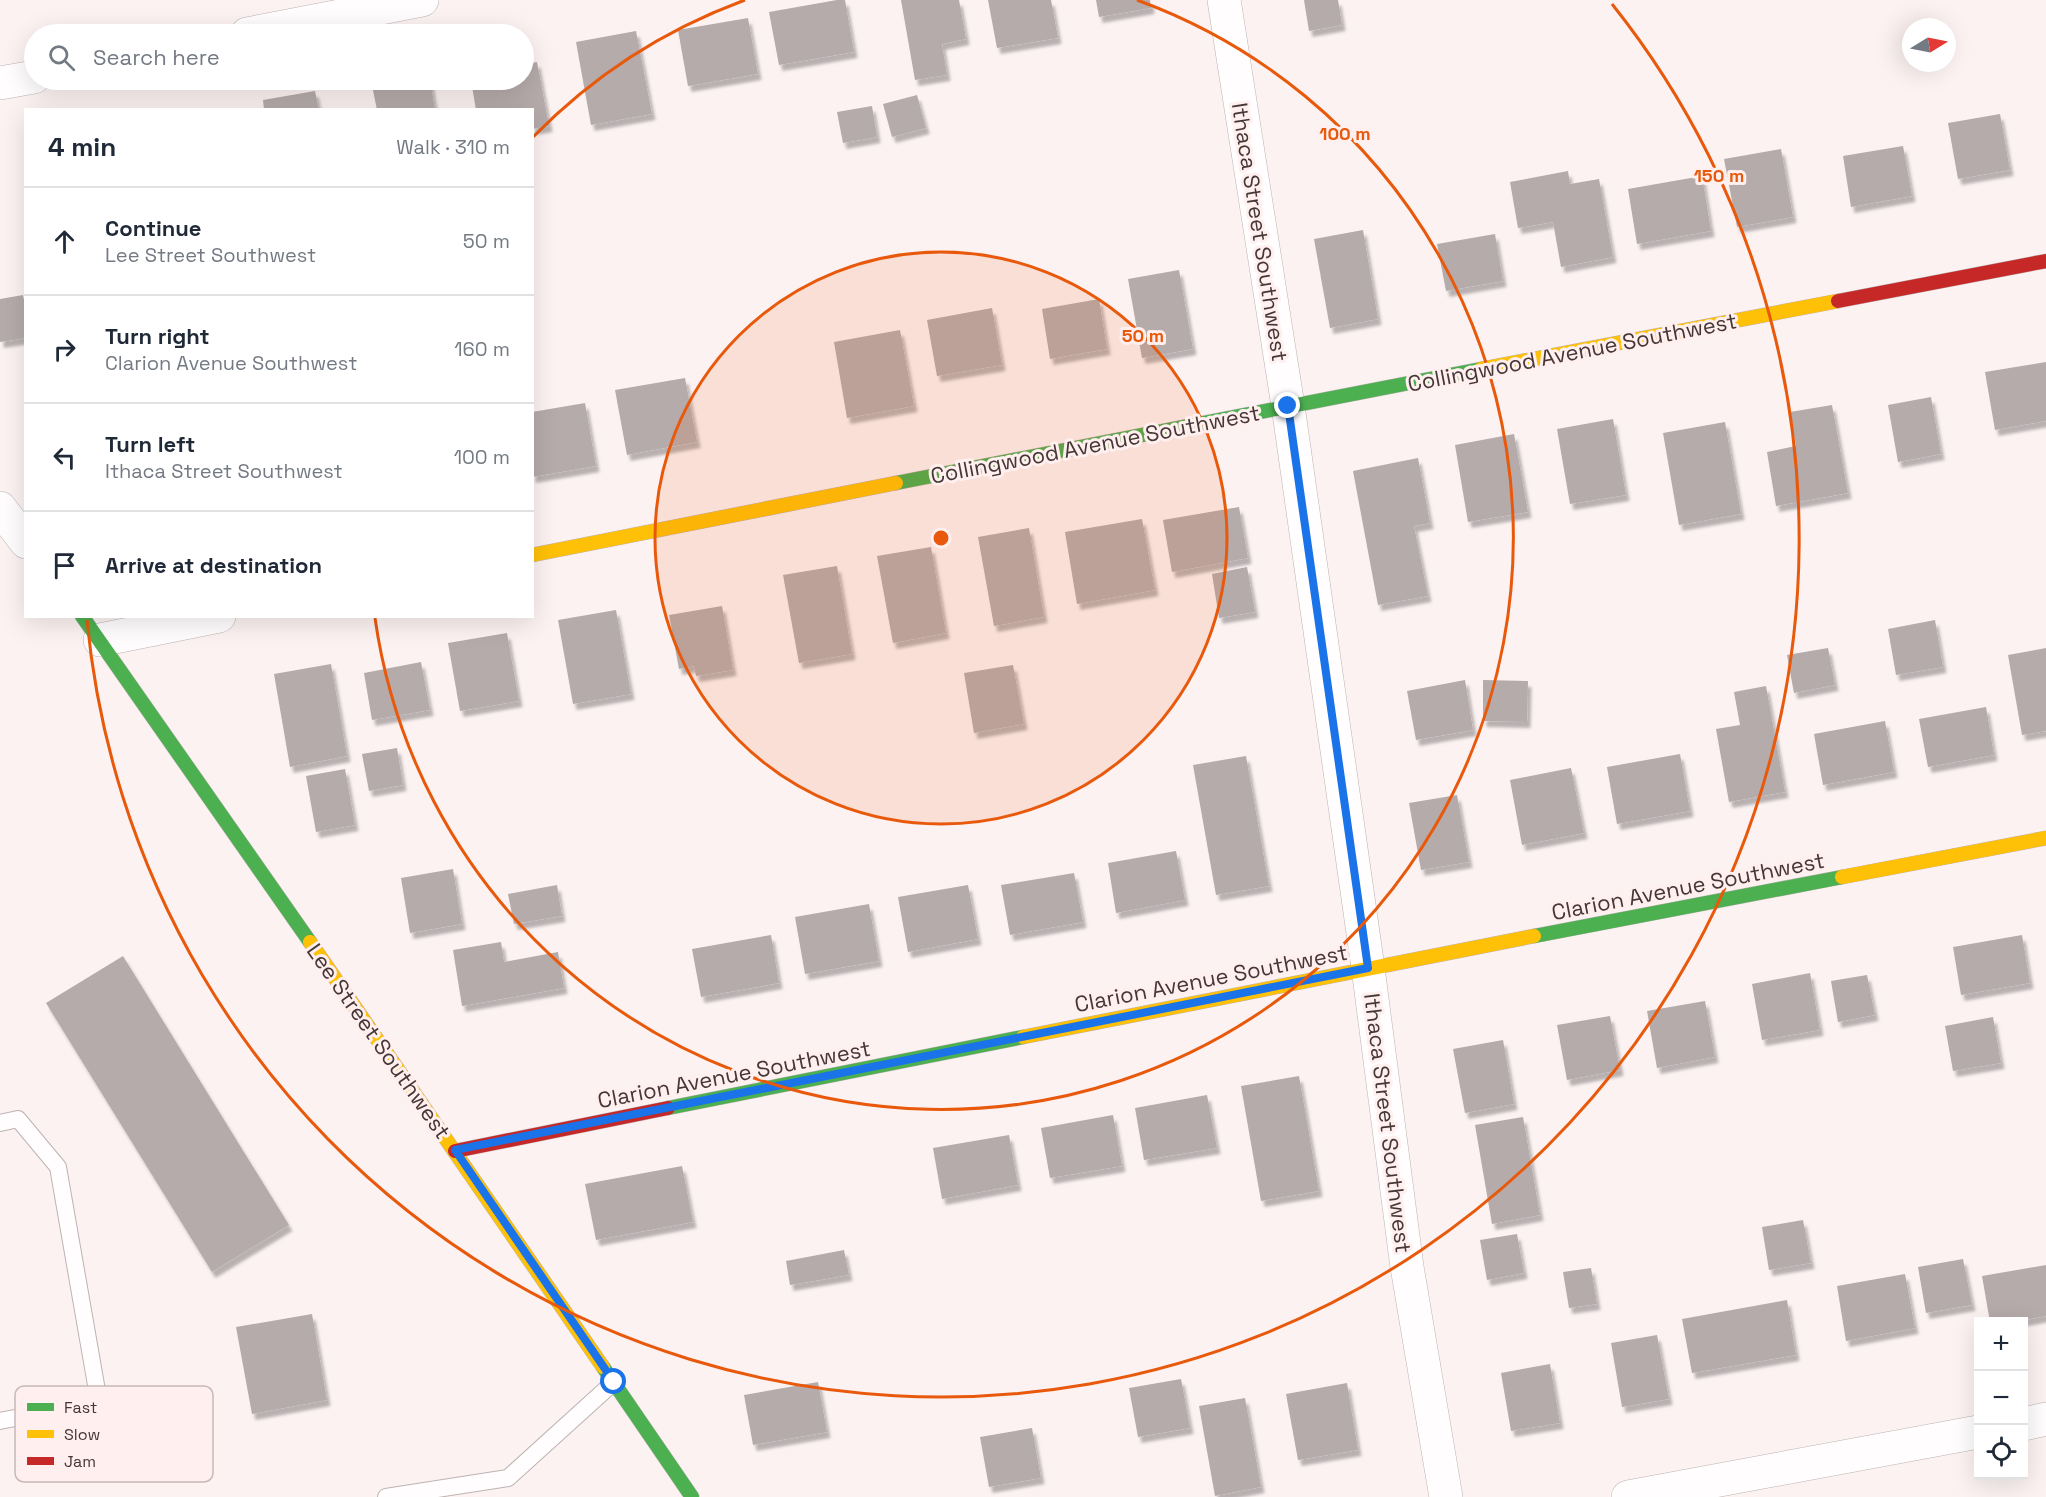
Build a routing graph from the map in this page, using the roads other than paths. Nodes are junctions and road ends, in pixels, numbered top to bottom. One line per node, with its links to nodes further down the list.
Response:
1 (422, 0): 3 (street)
2 (1224, 0): 7 (street, Ithaca Street Southwest)
3 (298, 24)
4 (24, 78): 5 (street)
5 (0, 83)
6 (2046, 261): 7 (street, Collingwood Avenue Southwest)
7 (1288, 406): 10 (street, Collingwood Avenue Southwest); 14 (street, Ithaca Street Southwest)
8 (0, 508): 9 (street)
9 (24, 539)
10 (534, 555)
11 (198, 618): 12 (street)
12 (91, 628): 16 (street, Lee Street Southwest)
13 (2046, 838): 14 (street, Clarion Avenue Southwest)
14 (1368, 968): 16 (street, Clarion Avenue Southwest); 26 (street, Ithaca Street Southwest)
15 (0, 1123): 18 (lane)
16 (455, 1150): 17 (street, Lee Street Southwest)
17 (614, 1382): 24 (lane); 25 (street, Lee Street Southwest)
18 (96, 1386)
19 (15, 1418): 21 (lane)
20 (2046, 1419): 22 (street)
21 (0, 1421)
22 (2028, 1423)
23 (1974, 1433): 27 (street)
24 (387, 1497)
25 (692, 1497)
26 (1446, 1497)
27 (1628, 1497)

